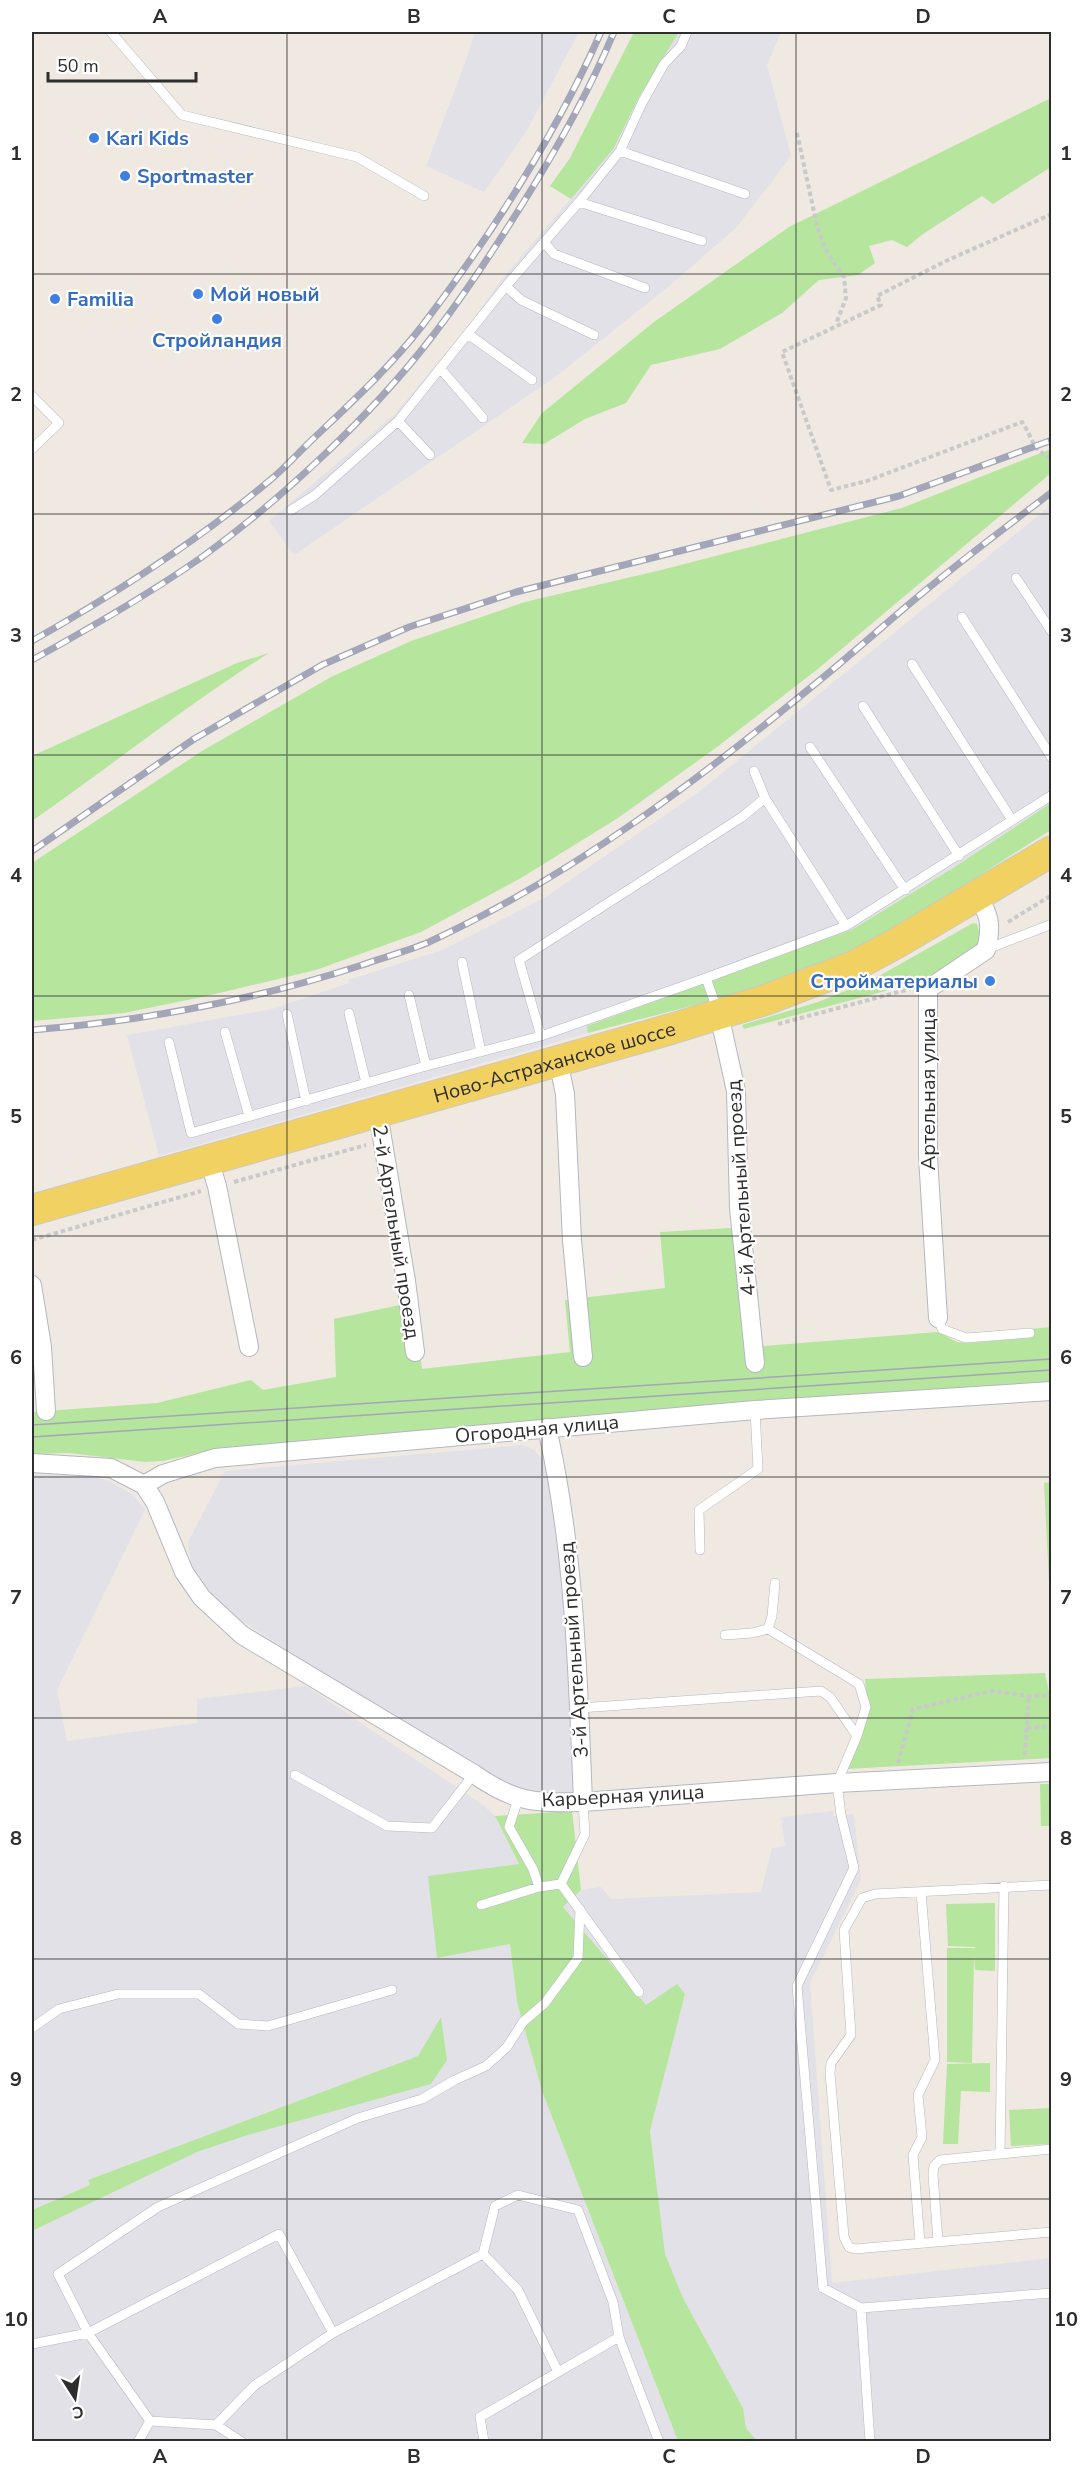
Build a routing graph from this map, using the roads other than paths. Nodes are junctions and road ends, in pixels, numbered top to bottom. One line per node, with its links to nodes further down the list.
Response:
1 (111, 32): 5 (lane)
2 (687, 32): 3 (lane)
3 (620, 151): 4 (lane); 6 (lane)
4 (745, 194)
5 (424, 196)
6 (579, 202): 7 (lane); 8 (lane)
7 (702, 241)
8 (544, 242): 9 (lane); 10 (lane)
9 (506, 286): 11 (lane); 12 (lane)
10 (645, 288)
11 (468, 334): 13 (lane); 14 (lane)
12 (594, 334)
13 (440, 368): 16 (lane); 17 (lane)
14 (532, 380)
15 (32, 396): 18 (lane)
16 (483, 418)
17 (398, 421): 19 (lane); 20 (lane)
18 (32, 449)
19 (430, 456)
20 (291, 510)
21 (1016, 578): 23 (lane)
22 (962, 617): 27 (lane)
23 (1052, 632)
24 (912, 664): 31 (lane)
25 (862, 706): 33 (lane)
26 (810, 747): 34 (lane)
27 (1052, 758)
28 (754, 771): 30 (lane)
29 (1052, 795): 31 (lane)
30 (765, 798): 37 (lane); 46 (lane)
31 (1012, 820): 33 (lane)
32 (1052, 851): 35 (main road, Ново-Астраханское шоссе)
33 (958, 856): 34 (lane)
34 (905, 890): 37 (lane)
35 (977, 894): 38 (street); 44 (main road, Ново-Астраханское шоссе)
36 (1052, 924): 38 (lane)
37 (846, 926): 40 (lane)
38 (986, 950): 58 (street, Артельная улица)
39 (462, 962): 48 (lane)
40 (706, 978): 44 (lane); 46 (lane)
41 (409, 995): 50 (lane)
42 (349, 1013): 51 (lane)
43 (287, 1014): 52 (lane)
44 (719, 1014): 49 (main road, Ново-Астраханское шоссе); 63 (street, 4-й Артельный проезд)
45 (225, 1032): 54 (lane)
46 (541, 1036): 48 (lane)
47 (168, 1042): 54 (lane)
48 (481, 1052): 50 (lane)
49 (558, 1060): 53 (main road, Ново-Астраханское шоссе); 62 (street)
50 (426, 1066): 51 (lane)
51 (366, 1083): 52 (lane)
52 (306, 1101): 54 (lane)
53 (378, 1113): 55 (main road, Ново-Астраханское шоссе); 61 (street, 2-й Артельный проезд)
54 (249, 1116)
55 (209, 1160): 56 (main road, Ново-Астраханское шоссе); 60 (street)
56 (32, 1210)
57 (32, 1285): 66 (street)
58 (938, 1318): 59 (lane)
59 (1030, 1333)
60 (249, 1347)
61 (415, 1352)
62 (583, 1357)
63 (755, 1362)
64 (1052, 1391): 65 (street, Огородная улица)
65 (755, 1410): 67 (street, Огородная улица); 70 (lane)
66 (46, 1411)
67 (547, 1428): 69 (street, Огородная улица); 74 (street, 3-й Артельный проезд)
68 (32, 1463): 69 (street)
69 (144, 1485): 77 (street, Карьерная улица)
70 (700, 1551)
71 (775, 1583): 72 (lane)
72 (768, 1629): 73 (lane); 75 (lane)
73 (725, 1635)
74 (580, 1708): 75 (lane); 81 (street, 3-й Артельный проезд)
75 (857, 1736): 79 (lane)
76 (1052, 1772): 79 (street, Карьерная улица)
77 (474, 1774): 78 (lane); 80 (street, Карьерная улица)
78 (295, 1775)
79 (837, 1783): 81 (street, Карьерная улица); 99 (lane)
80 (518, 1799): 81 (street, Карьерная улица); 84 (lane)
81 (584, 1802): 82 (lane)
82 (561, 1884): 84 (lane); 88 (lane)
83 (1052, 1885): 85 (lane)
84 (539, 1887): 87 (lane)
85 (1005, 1887): 86 (lane); 93 (lane)
86 (921, 1892): 96 (lane); 96 (lane)
87 (481, 1905)
88 (580, 1908): 90 (lane); 100 (lane)
89 (392, 1990): 91 (lane)
90 (639, 1992)
91 (32, 2028)
92 (1052, 2149): 93 (lane)
93 (1000, 2154): 95 (lane)
94 (1052, 2232): 95 (lane)
95 (938, 2241): 96 (lane)
96 (920, 2243)
97 (483, 2254): 101 (lane); 102 (lane); 104 (lane)
98 (1052, 2293): 99 (lane)
99 (861, 2308): 111 (lane)
100 (88, 2333): 101 (lane); 103 (lane); 105 (lane)
101 (333, 2333): 106 (lane)
102 (619, 2337): 104 (lane); 110 (lane)
103 (32, 2344)
104 (558, 2372): 109 (lane)
105 (150, 2421): 106 (lane); 107 (lane)
106 (216, 2425): 108 (lane)
107 (138, 2442)
108 (242, 2442)
109 (484, 2442)
110 (659, 2442)
111 (870, 2442)

